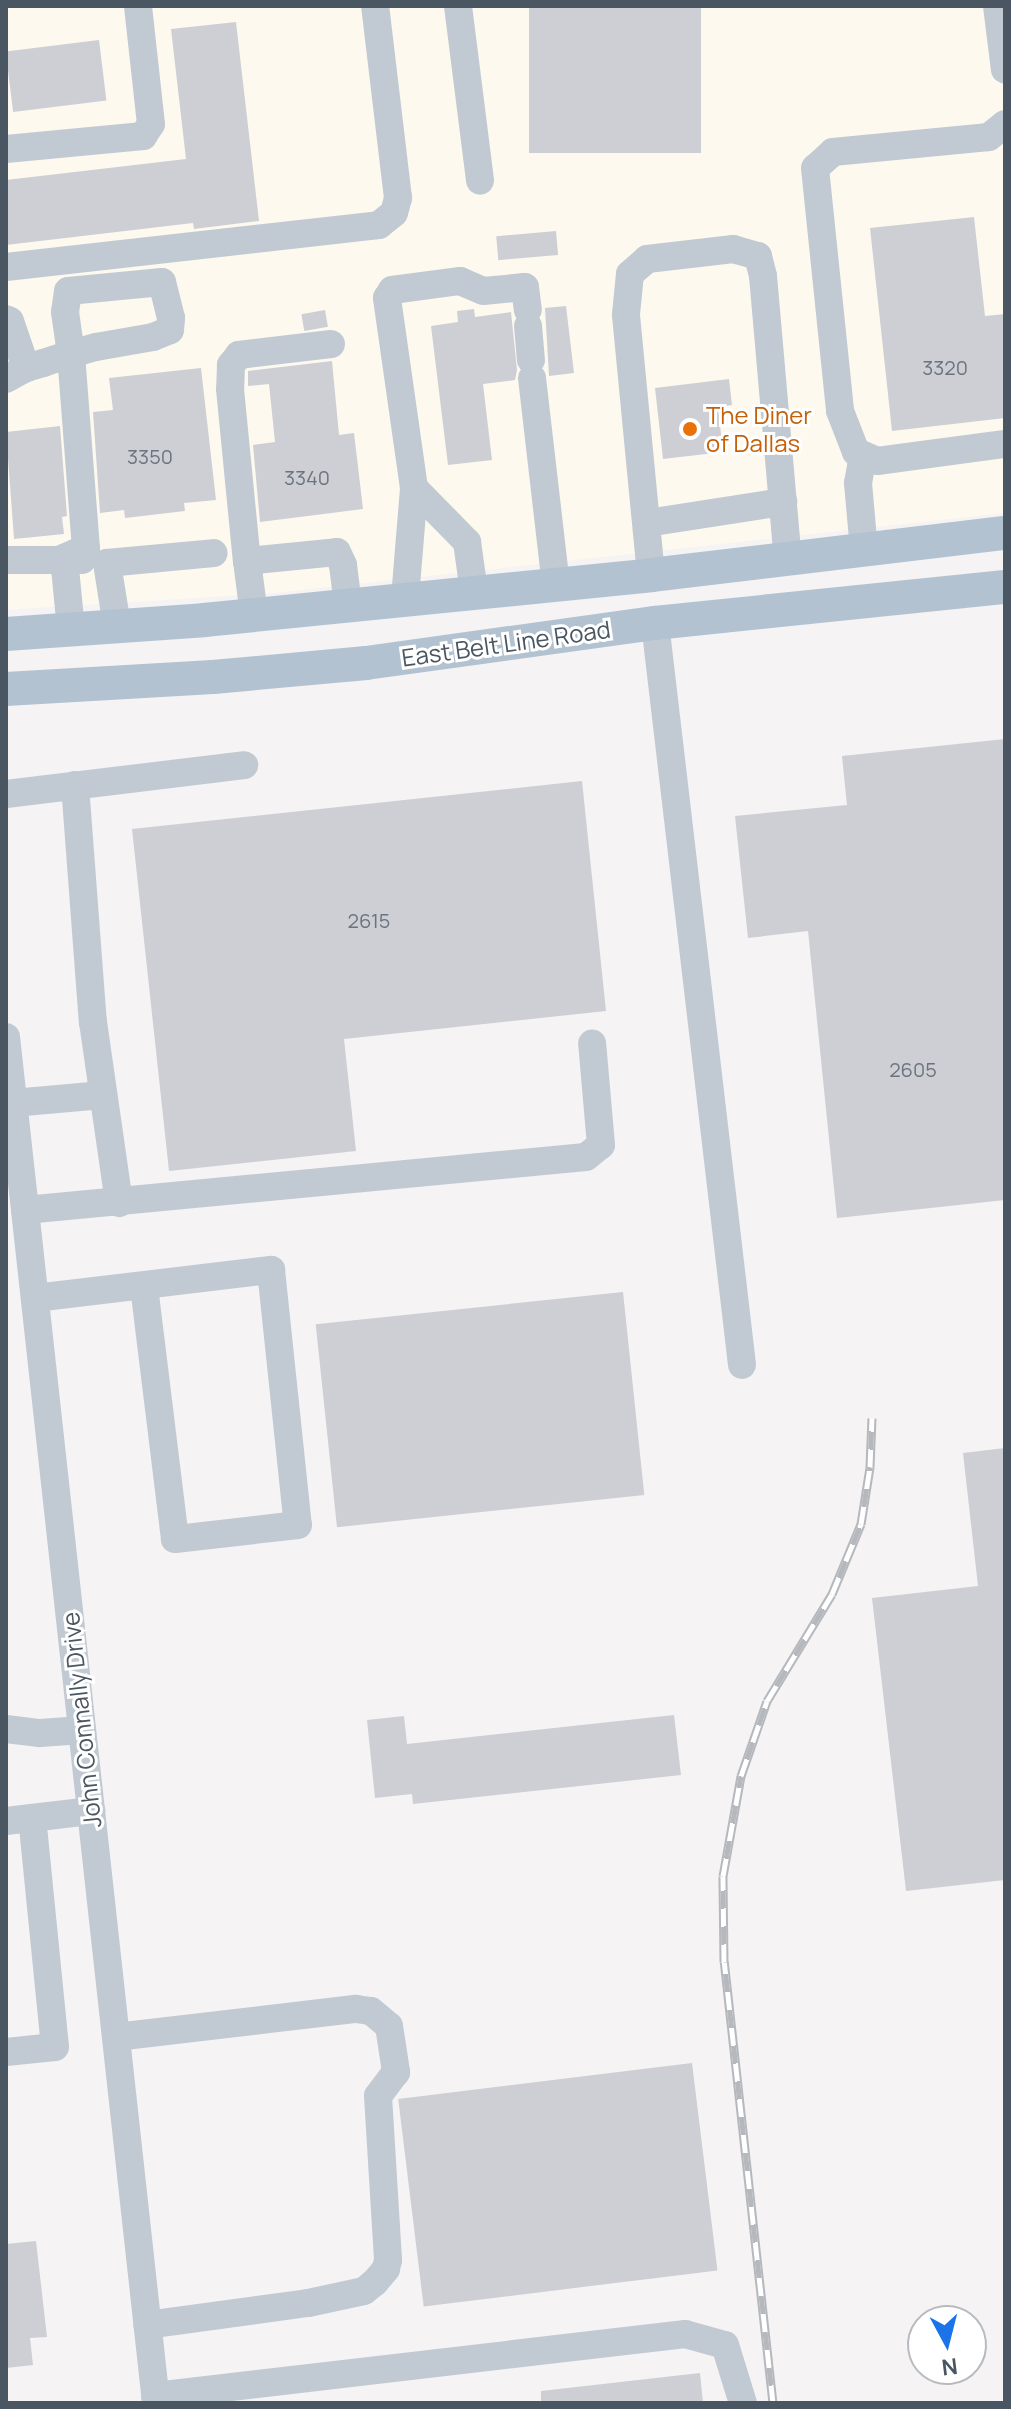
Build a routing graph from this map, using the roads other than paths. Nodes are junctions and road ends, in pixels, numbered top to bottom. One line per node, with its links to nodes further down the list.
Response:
1 (138, 6): 7 (street)
2 (375, 6): 9 (street)
3 (458, 6): 8 (street)
4 (997, 6): 5 (street)
5 (1005, 70)
6 (1005, 124): 14 (street)
7 (6, 149)
8 (480, 181)
9 (6, 267)
10 (6, 319): 12 (street)
11 (331, 344): 24 (street)
12 (16, 374): 21 (street)
13 (1005, 444): 14 (street)
14 (863, 455): 19 (street)
15 (414, 488): 27 (street); 29 (street); 30 (street)
16 (783, 502): 17 (street); 17 (street); 22 (street)
17 (647, 523): 26 (street)
18 (1005, 533): 19 (main road, East Belt Line Road)
19 (864, 550): 22 (main road, East Belt Line Road)
20 (214, 553): 25 (street)
21 (64, 558): 23 (street); 25 (street); 35 (street)
22 (788, 559): 26 (main road, East Belt Line Road)
23 (6, 560)
24 (247, 561): 31 (street); 32 (street)
25 (107, 563): 34 (street)
26 (651, 575): 27 (main road, East Belt Line Road); 33 (main road)
27 (556, 584): 29 (main road, East Belt Line Road)
28 (1005, 587): 33 (main road, East Belt Line Road)
29 (474, 592): 30 (main road, East Belt Line Road)
30 (405, 598): 31 (main road, East Belt Line Road)
31 (348, 605): 32 (main road, East Belt Line Road)
32 (254, 615): 34 (main road, East Belt Line Road)
33 (655, 623): 37 (main road, East Belt Line Road); 49 (street)
34 (117, 626): 35 (main road, East Belt Line Road)
35 (71, 629): 36 (main road, East Belt Line Road)
36 (6, 634)
37 (6, 689)
38 (244, 765): 39 (street)
39 (75, 785): 40 (street); 43 (street)
40 (6, 794)
41 (6, 1037): 44 (street, John Connally Drive)
42 (592, 1043): 45 (street)
43 (103, 1095): 44 (street); 45 (street)
44 (13, 1103): 46 (street, John Connally Drive)
45 (119, 1203): 46 (street)
46 (25, 1210): 48 (street, John Connally Drive)
47 (144, 1286): 47 (street); 48 (street)
48 (35, 1298): 51 (street, John Connally Drive)
49 (742, 1365)
50 (6, 1729): 51 (street)
51 (82, 1730): 52 (street, John Connally Drive)
52 (91, 1811): 53 (street); 54 (street, John Connally Drive)
53 (19, 1819): 55 (street)
54 (116, 2037): 56 (street, John Connally Drive); 56 (street)
55 (6, 2052)
56 (148, 2325): 57 (street, John Connally Drive)
57 (156, 2400): 58 (street)
58 (743, 2403)

